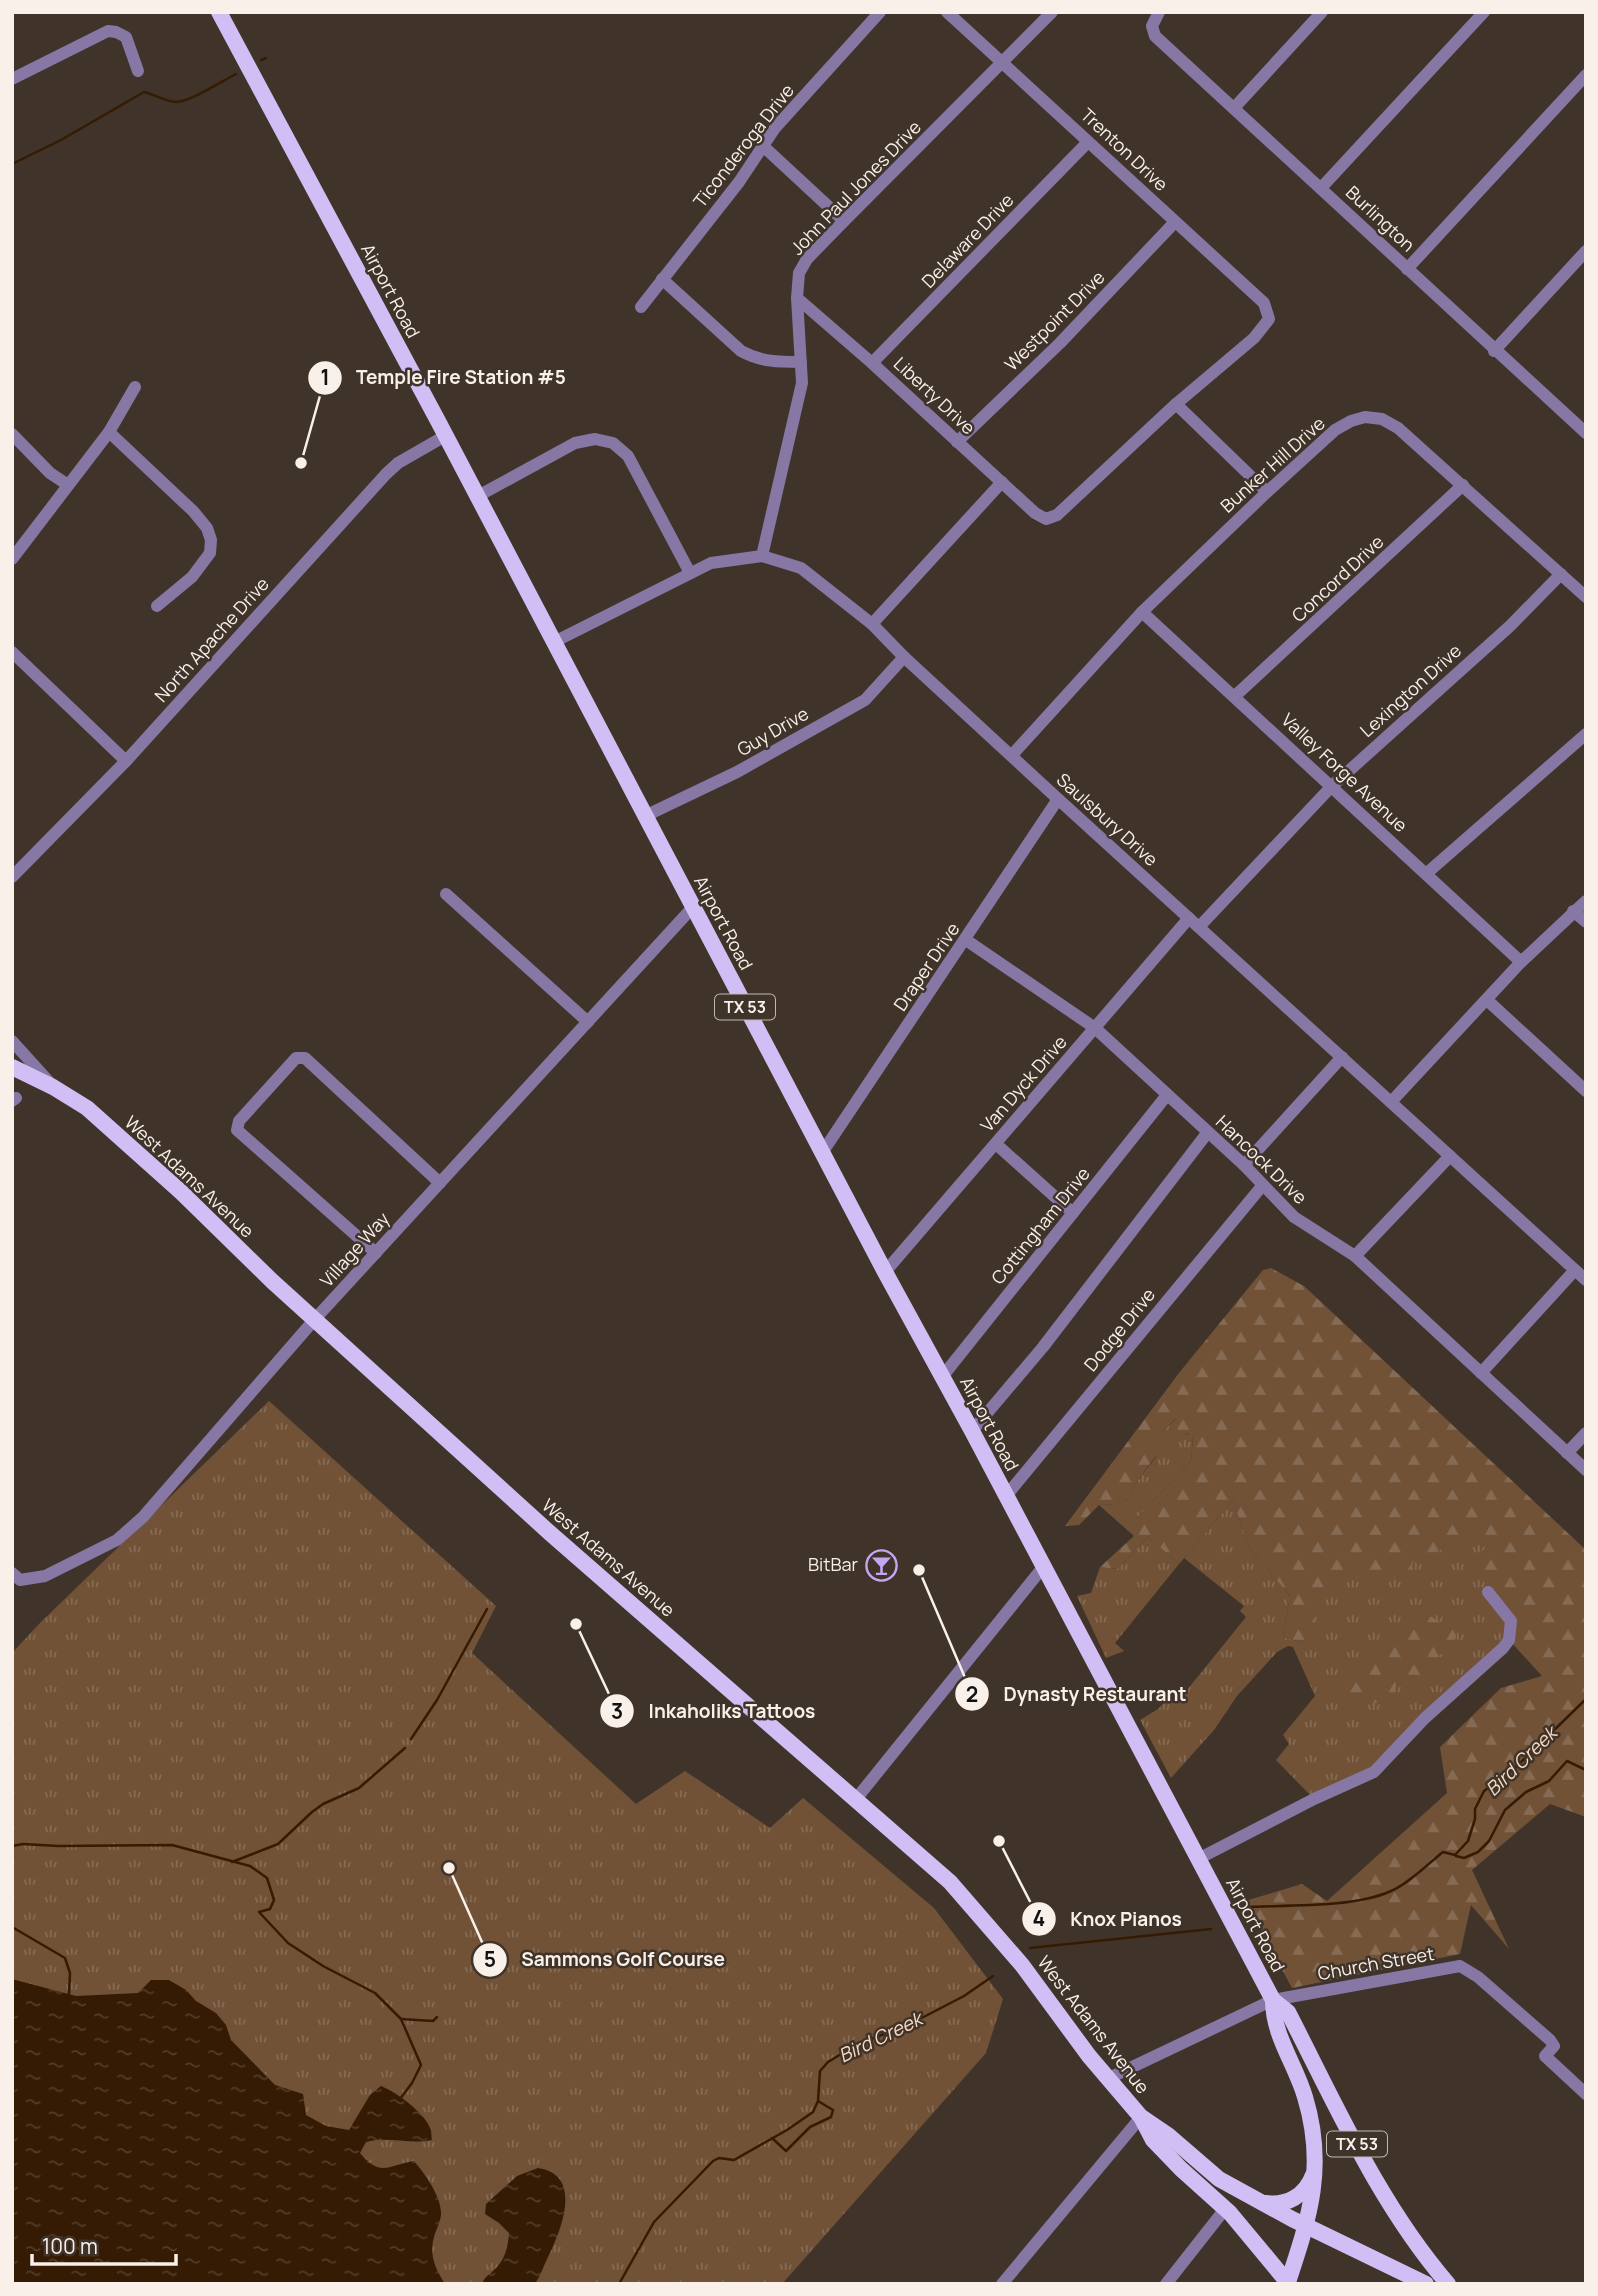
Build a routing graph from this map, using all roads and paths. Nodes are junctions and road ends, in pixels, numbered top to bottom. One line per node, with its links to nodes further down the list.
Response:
1 (219, 12): 31 (main road, Airport Road / TX 53)
2 (880, 12): 14 (street, Ticonderoga Drive)
3 (947, 12): 8 (street, Trenton Drive)
4 (1052, 12): 8 (street, John Paul Jones Drive)
5 (1159, 12): 12 (street, Burlington)
6 (1322, 12): 12 (street)
7 (1484, 12): 15 (street)
8 (1003, 62): 13 (street, Trenton Drive); 16 (street, John Paul Jones Drive)
9 (138, 71): 11 (street)
10 (1586, 75): 19 (street)
11 (12, 79)
12 (1234, 108): 15 (street, Burlington)
13 (1088, 142): 17 (street, Trenton Drive); 25 (street, Delaware Drive)
14 (763, 146): 16 (street); 20 (street, Ticonderoga Drive)
15 (1321, 188): 19 (street, Burlington)
16 (844, 221): 21 (street, John Paul Jones Drive)
17 (1175, 222): 27 (street, Trenton Drive); 32 (street, Westpoint Drive)
18 (1586, 251): 23 (street)
19 (1407, 269): 23 (street, Burlington)
20 (662, 279): 22 (street, Ticonderoga Drive); 24 (street)
21 (797, 298): 24 (street, John Paul Jones Drive); 25 (street, Liberty Drive)
22 (641, 307)
23 (1494, 351): 28 (street, Burlington)
24 (801, 362): 38 (street, John Paul Jones Drive)
25 (873, 363): 32 (street, Liberty Drive)
26 (135, 387): 29 (street)
27 (1176, 404): 33 (street, Liberty Drive); 36 (street)
28 (1584, 429)
29 (109, 432): 34 (street); 43 (street)
30 (12, 434): 34 (street)
31 (445, 436): 37 (main road, Airport Road / TX 53); 52 (street, North Apache Drive)
32 (957, 442): 33 (street, Liberty Drive)
33 (1002, 482): 45 (street)
34 (68, 485): 39 (street)
35 (1464, 485): 36 (street, Bunker Hill Drive); 41 (street, Bunker Hill Drive); 49 (street, Concord Drive)
36 (1267, 492): 44 (street, Bunker Hill Drive)
37 (478, 496): 40 (street); 46 (main road, Airport Road / TX 53)
38 (762, 556): 40 (street, Saulsbury Drive); 45 (street, Saulsbury Drive)
39 (12, 559)
40 (690, 573): 46 (street, Saulsbury Drive)
41 (1561, 574): 42 (street, Bunker Hill Drive); 53 (street, Lexington Drive)
42 (1586, 597)
43 (157, 606)
44 (1142, 612): 49 (street, Valley Forge Avenue); 51 (street, Bunker Hill Drive)
45 (872, 624): 48 (street, Saulsbury Drive)
46 (554, 642): 55 (main road, Airport Road / TX 53)
47 (12, 652): 52 (street)
48 (904, 657): 51 (street, Saulsbury Drive); 55 (street, Guy Drive)
49 (1235, 696): 53 (street, Valley Forge Avenue)
50 (1586, 734): 56 (street)
51 (1012, 755): 54 (street, Saulsbury Drive)
52 (126, 761): 57 (street, North Apache Drive)
53 (1332, 786): 56 (street, Valley Forge Avenue); 62 (street, Lexington Drive)
54 (1058, 799): 62 (street, Saulsbury Drive); 64 (street, Draper Drive)
55 (645, 816): 60 (main road, Airport Road / TX 53)
56 (1427, 873): 65 (street, Valley Forge Avenue)
57 (12, 877)
58 (446, 894): 67 (street)
59 (1586, 901): 61 (street)
60 (693, 907): 67 (street, Village Way); 78 (main road, Airport Road / TX 53)
61 (1573, 911): 63 (street); 65 (street)
62 (1194, 922): 68 (street, Van Dyck Drive); 70 (street, Saulsbury Drive)
63 (1586, 922)
64 (966, 940): 68 (street, Hancock Drive); 78 (street, Draper Drive)
65 (1521, 962): 66 (street)
66 (1487, 1000): 73 (street); 75 (street)
67 (587, 1022): 81 (street, Village Way)
68 (1095, 1028): 74 (street, Hancock Drive); 77 (street, Van Dyck Drive)
69 (12, 1041): 72 (street)
70 (1342, 1057): 75 (street, Saulsbury Drive); 80 (street)
71 (12, 1067): 72 (main road, West Adams Avenue)
72 (53, 1087): 89 (main road, West Adams Avenue)
73 (1586, 1091)
74 (1167, 1095): 76 (street, Hancock Drive); 83 (street, Cottingham Drive)
75 (1391, 1102): 79 (street, Saulsbury Drive)
76 (1208, 1132): 80 (street, Hancock Drive); 92 (street)
77 (996, 1144): 83 (street); 87 (street, Van Dyck Drive)
78 (822, 1153): 87 (main road, Airport Road / TX 53)
79 (1450, 1156): 85 (street); 86 (street, Saulsbury Drive)
80 (1244, 1165): 82 (street, Hancock Drive)
81 (440, 1182): 84 (street, Village Way); 84 (street)
82 (1262, 1186): 85 (street, Hancock Drive); 96 (street, Dodge Drive)
83 (1073, 1213): 91 (street, Cottingham Drive)
84 (376, 1253): 89 (street, Village Way)
85 (1355, 1256): 90 (street, Hancock Drive)
86 (1575, 1270): 88 (street, Saulsbury Drive); 90 (street)
87 (885, 1272): 91 (main road, Airport Road / TX 53)
88 (1586, 1280)
89 (315, 1319): 98 (street, Village Way); 100 (main road, West Adams Avenue)
90 (1481, 1373): 94 (street, Hancock Drive)
91 (942, 1377): 92 (main road, Airport Road / TX 53)
92 (972, 1430): 96 (main road, Airport Road / TX 53)
93 (1586, 1433): 94 (street)
94 (1567, 1453): 95 (street, Hancock Drive)
95 (1586, 1471)
96 (1006, 1496): 97 (main road, Airport Road / TX 53)
97 (1044, 1566): 100 (street); 101 (main road, Airport Road / TX 53)
98 (16, 1577)
99 (1488, 1592): 101 (street)
100 (856, 1799): 103 (main road, West Adams Avenue)
101 (1198, 1859): 102 (main road, Airport Road / TX 53)
102 (1273, 2000): 103 (street); 104 (street, Church Street); 106 (main road, Airport Road / TX 53); 114 (main road, Airport Road / TX 53)
103 (1107, 2078): 105 (main road, West Adams Avenue)
104 (1586, 2094)
105 (1141, 2117): 107 (main road, West Adams Avenue); 108 (main road, West Adams Avenue); 111 (street)
106 (1314, 2173): 107 (main road); 109 (main road, Airport Road / TX 53)
107 (1258, 2200): 109 (main road, West Adams Avenue)
108 (1225, 2209): 110 (main road, West Adams Avenue); 112 (street)
109 (1307, 2226): 110 (main road, Airport Road / TX 53); 113 (main road)
110 (1289, 2283)
111 (1002, 2284)
112 (1166, 2284)
113 (1426, 2284)
114 (1448, 2284)

